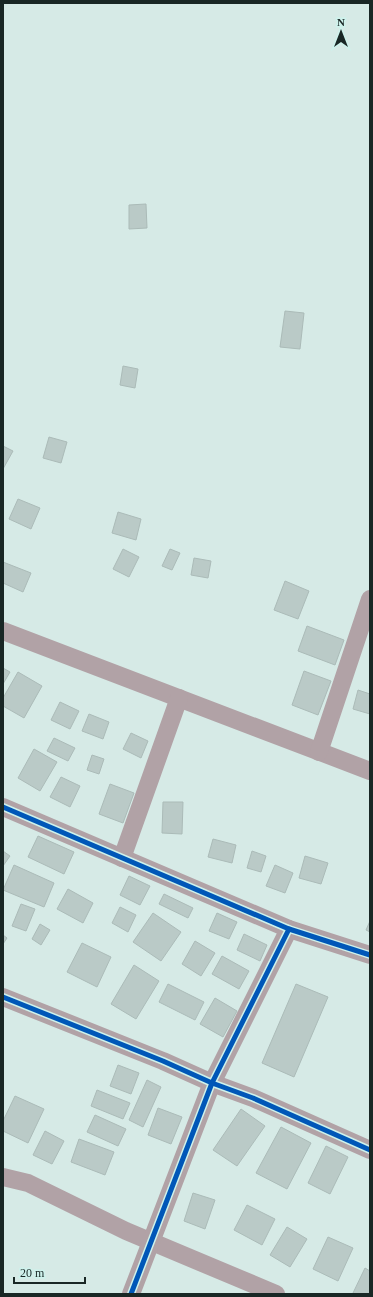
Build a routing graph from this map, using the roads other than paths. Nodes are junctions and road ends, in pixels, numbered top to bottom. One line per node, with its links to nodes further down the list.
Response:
1 (370, 599): 4 (street)
2 (3, 631): 3 (street)
3 (179, 698): 4 (street); 7 (street)
4 (318, 752): 5 (street)
5 (370, 771)
6 (3, 807): 7 (street)
7 (122, 858): 8 (street)
8 (289, 929): 9 (street); 11 (street)
9 (370, 955)
10 (3, 997): 11 (street)
11 (212, 1083): 12 (street); 14 (street)
12 (370, 1150)
13 (3, 1176): 14 (street)
14 (151, 1241): 15 (street); 16 (street)
15 (131, 1294)
16 (276, 1294)

